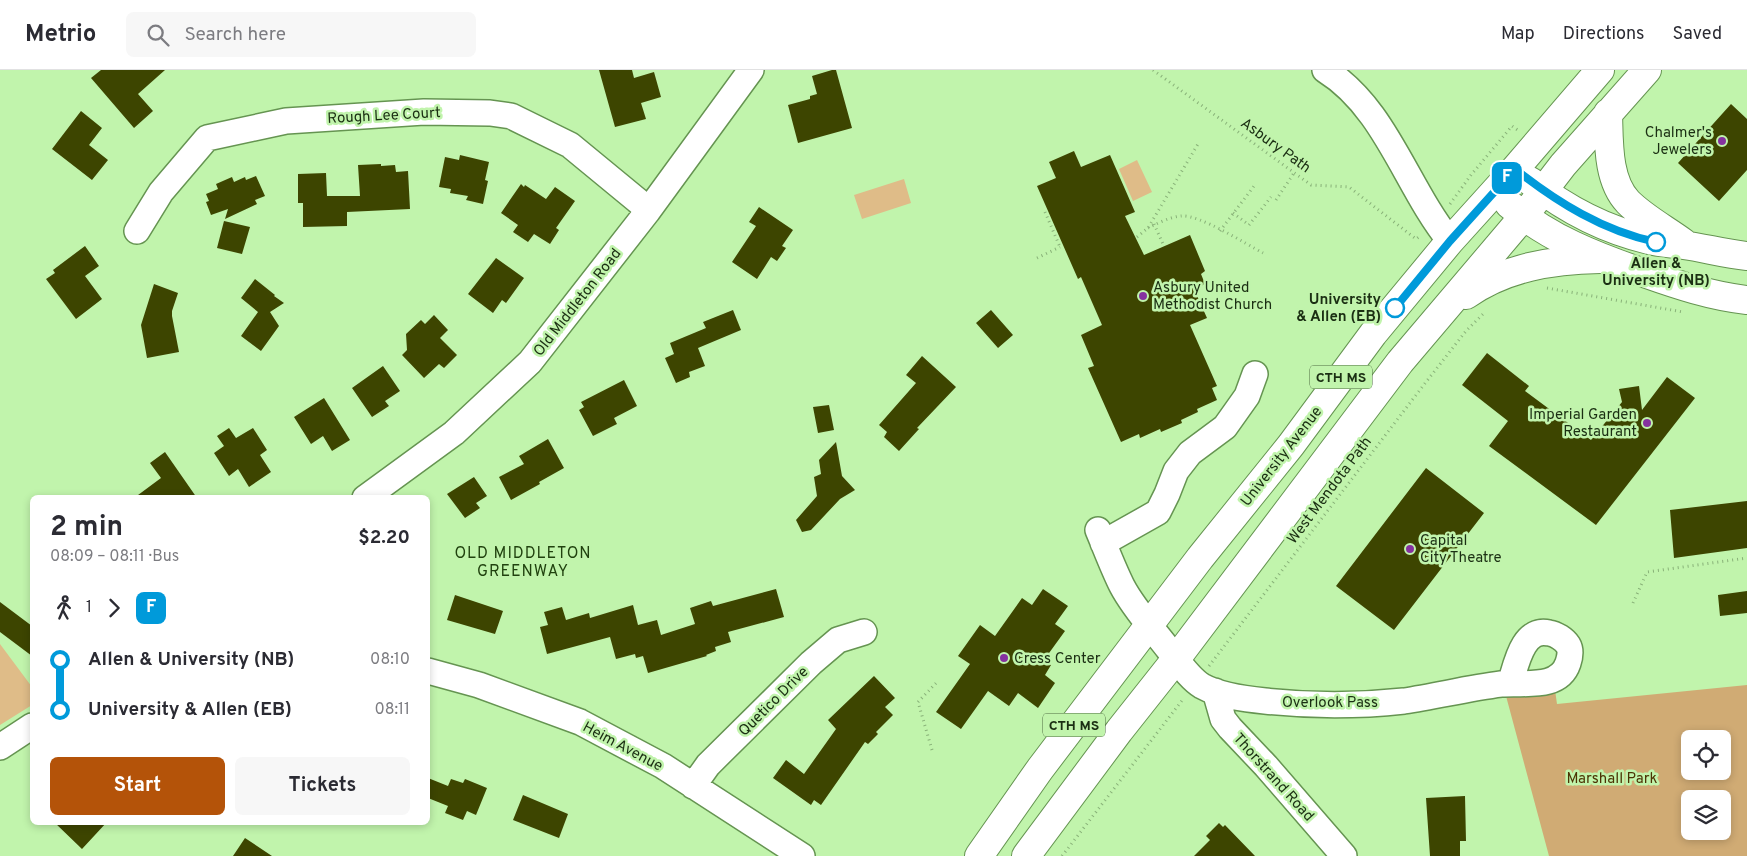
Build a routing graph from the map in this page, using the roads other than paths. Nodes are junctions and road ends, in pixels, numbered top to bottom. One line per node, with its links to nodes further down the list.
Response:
1 (751, 70): 9 (street, Old Middleton Road)
2 (1325, 70): 12 (street)
3 (1600, 70): 6 (main road, University Avenue / CTH MS)
4 (1646, 70): 5 (main road, CTH MS)
5 (1608, 113): 7 (main road, CTH MS); 13 (main road)
6 (1515, 169): 7 (main road); 8 (main road, University Avenue / CTH MS)
7 (1544, 191): 10 (main road, CTH MS); 13 (main road)
8 (1495, 192): 10 (main road); 12 (main road, University Avenue / CTH MS)
9 (648, 211): 11 (street, Rough Lee Court); 19 (street, Old Middleton Road)
10 (1523, 217): 15 (main road); 17 (main road, CTH MS)
11 (137, 231)
12 (1450, 241): 20 (main road, University Avenue / CTH MS)
13 (1687, 245): 14 (main road)
14 (1747, 256)
15 (1604, 259): 16 (main road); 17 (main road)
16 (1747, 300)
17 (1446, 308): 22 (main road, CTH MS)
18 (1255, 374): 20 (street)
19 (370, 495)
20 (1150, 625): 22 (street); 30 (main road, University Avenue / CTH MS)
21 (864, 632): 28 (street, Quetico Drive)
22 (1176, 659): 25 (street); 31 (main road, CTH MS)
23 (430, 672): 28 (street, Heim Avenue)
24 (1510, 684): 25 (street, Overlook Pass)
25 (1205, 686): 32 (street, Thorstrand Road)
26 (30, 727): 27 (street)
27 (0, 747)
28 (693, 786): 29 (street, Heim Avenue)
29 (802, 856)
30 (979, 856)
31 (1026, 856)
32 (1344, 856)

